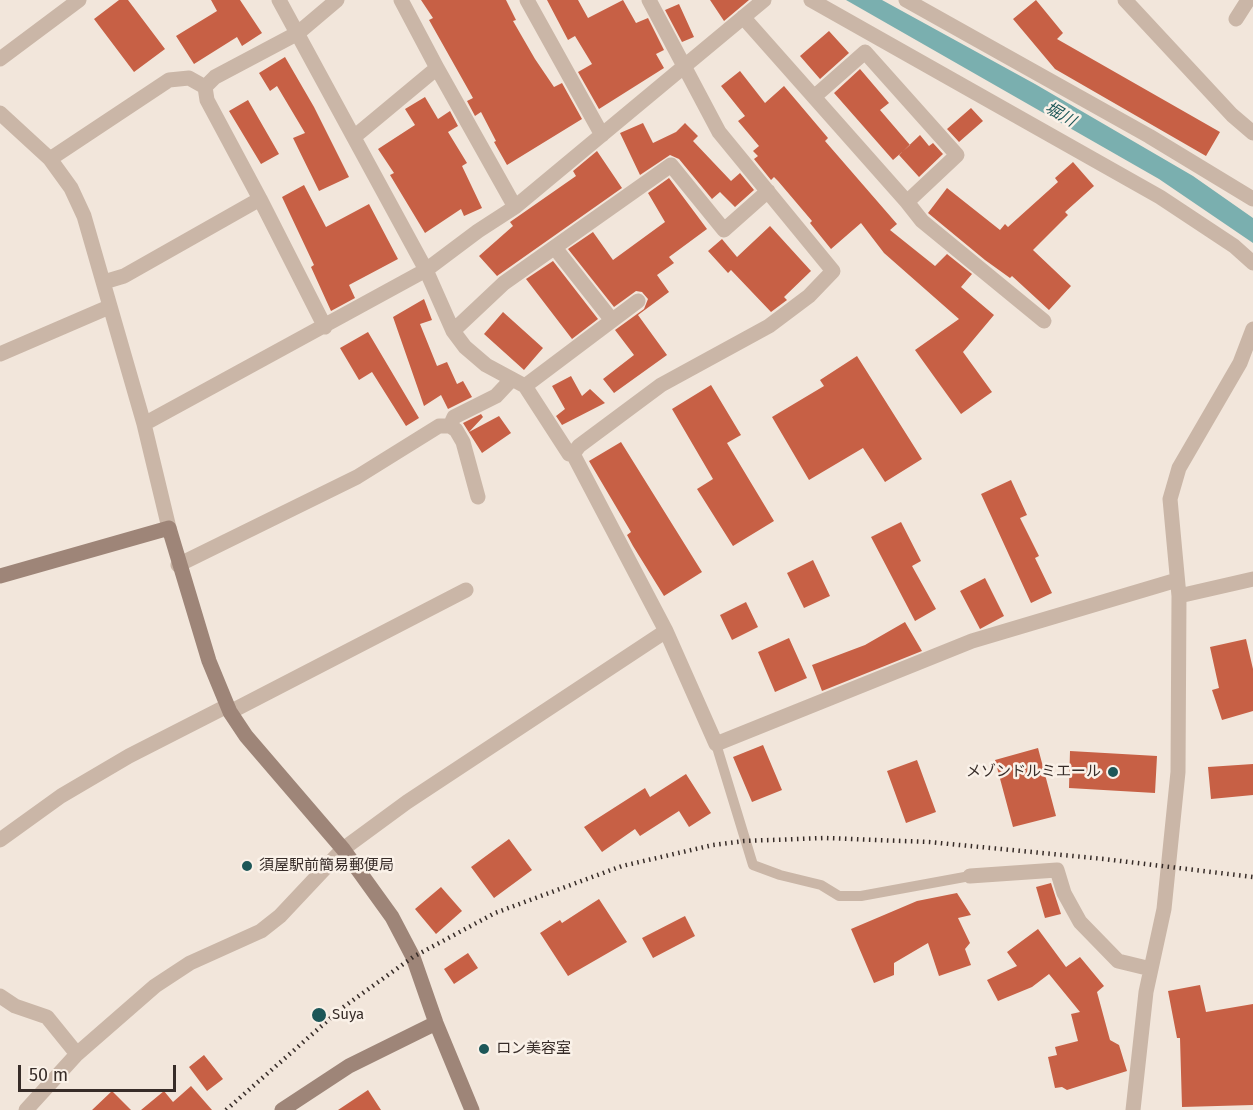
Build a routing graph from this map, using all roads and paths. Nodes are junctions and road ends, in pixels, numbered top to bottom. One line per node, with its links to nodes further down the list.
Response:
1 (279, 0): 14 (street)
2 (337, 0): 14 (street)
3 (401, 0): 17 (street)
4 (526, 0): 22 (street)
5 (649, 0): 16 (street)
6 (764, 0): 12 (street)
7 (811, 0): 31 (street)
8 (906, 0): 27 (street)
9 (1125, 0): 21 (street)
10 (1248, 0): 13 (street)
11 (71, 2): 15 (street)
12 (743, 17): 16 (street); 19 (street)
13 (1236, 19)
14 (298, 33): 18 (street); 23 (street)
15 (0, 59)
16 (685, 65): 22 (street); 25 (street)
17 (437, 68): 23 (street); 29 (street)
18 (205, 87): 24 (street); 26 (street)
19 (814, 97): 28 (street); 28 (street)
20 (0, 113): 24 (street)
21 (1253, 133)
22 (602, 135): 29 (street)
23 (354, 137): 32 (street)
24 (50, 159): 33 (street)
25 (768, 191): 30 (street); 45 (street)
26 (260, 199): 33 (street); 38 (street)
27 (1253, 200)
28 (907, 202): 37 (street)
29 (516, 207): 32 (street)
30 (555, 248): 36 (street); 40 (street)
31 (1253, 263)
32 (426, 270): 38 (street); 40 (street)
33 (104, 282): 35 (street)
34 (638, 301): 36 (street)
35 (109, 307): 41 (street); 43 (street)
36 (611, 319): 42 (street)
37 (1044, 321)
38 (325, 327): 43 (street)
39 (1253, 329): 51 (street)
40 (453, 331): 42 (street)
41 (0, 354)
42 (518, 382): 44 (street); 45 (street)
43 (144, 424): 47 (street)
44 (450, 426): 46 (street); 48 (street)
45 (573, 453): 54 (street)
46 (478, 497)
47 (168, 528): 48 (street); 49 (street)
48 (178, 566): 55 (street)
49 (0, 576)
50 (1253, 579): 53 (street)
51 (1177, 580): 53 (street); 56 (street)
52 (466, 590): 55 (street)
53 (1179, 596): 60 (street)
54 (666, 632): 56 (street); 58 (street)
55 (229, 710): 57 (street); 58 (street)
56 (716, 744): 59 (lane)
57 (0, 840)
58 (343, 849): 62 (street); 63 (street)
59 (970, 876): 60 (street)
60 (1151, 969): 67 (street)
61 (0, 996): 63 (street)
62 (436, 1023): 65 (street); 66 (street)
63 (77, 1054): 64 (street)
64 (26, 1110)
65 (282, 1110)
66 (472, 1110)
67 (1133, 1110)

